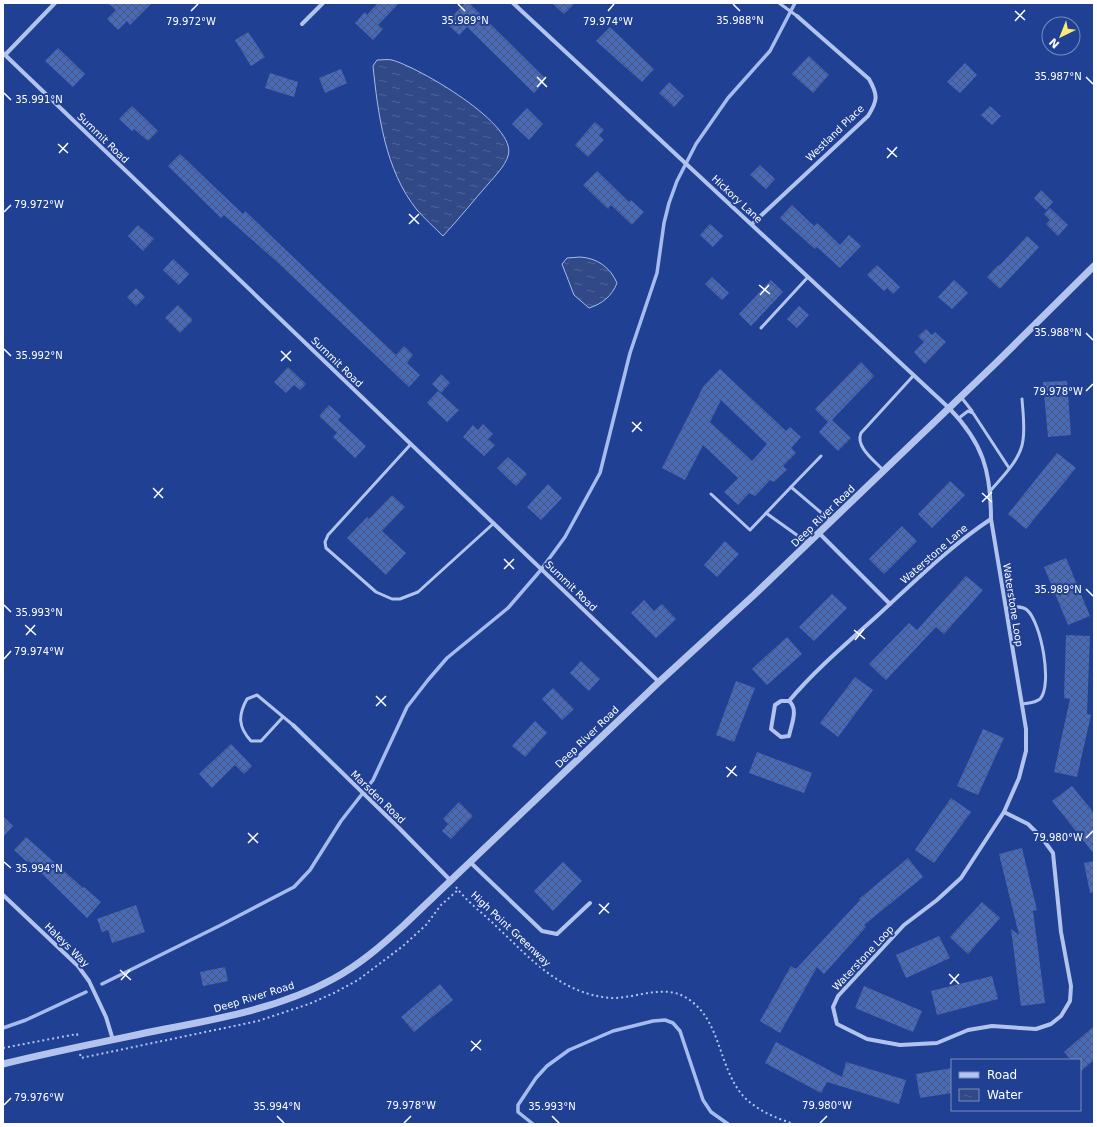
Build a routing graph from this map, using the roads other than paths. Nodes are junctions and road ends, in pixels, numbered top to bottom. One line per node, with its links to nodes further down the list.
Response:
1 (54, 3): 7 (street)
2 (323, 3): 6 (street)
3 (513, 3): 8 (street, Hickory Lane)
4 (779, 3): 5 (lane)
5 (797, 16): 8 (street, Westland Place)
6 (302, 24)
7 (4, 54): 18 (street, Summit Road)
8 (752, 224): 10 (street, Hickory Lane)
9 (1094, 266): 13 (street, Deep River Road)
10 (808, 277): 11 (lane); 12 (street, Hickory Lane)
11 (761, 328)
12 (914, 375): 15 (street, Hickory Lane); 21 (lane)
13 (961, 397): 15 (street, Deep River Road); 16 (lane)
14 (1022, 399): 20 (lane)
15 (950, 408): 17 (street, Waterstone Loop); 21 (street, Deep River Road)
16 (973, 412): 17 (lane); 20 (lane)
17 (959, 418): 23 (street, Waterstone Loop)
18 (411, 444): 28 (street, Summit Road); 28 (lane)
19 (821, 456): 22 (lane)
20 (1009, 468): 23 (lane)
21 (884, 471): 27 (street, Deep River Road)
22 (791, 487): 25 (lane); 27 (lane)
23 (991, 490): 26 (street, Waterstone Loop)
24 (711, 494): 25 (lane)
25 (766, 512): 30 (lane)
26 (991, 519): 31 (street, Waterstone Lane); 32 (street, Waterstone Loop)
27 (832, 521): 29 (street, Deep River Road)
28 (494, 523): 33 (street, Summit Road)
29 (819, 533): 30 (street, Deep River Road); 31 (street)
30 (808, 543): 33 (street, Deep River Road)
31 (890, 604): 34 (street, Waterstone Lane)
32 (1006, 608): 35 (street, Waterstone Loop); 35 (lane)
33 (659, 682): 39 (street, Deep River Road)
34 (790, 701): 34 (street, Waterstone Lane)
35 (1022, 704): 38 (street, Waterstone Loop)
36 (283, 717): 36 (lane); 37 (lane)
37 (293, 725): 40 (street, Marsden Road)
38 (1004, 812): 38 (street, Waterstone Loop)
39 (470, 862): 40 (street, Deep River Road); 42 (street)
40 (451, 881): 43 (street, Deep River Road)
41 (3, 895): 43 (street, Haleys Way)
42 (590, 903)
43 (113, 1040): 44 (street, Deep River Road)
44 (3, 1064)

